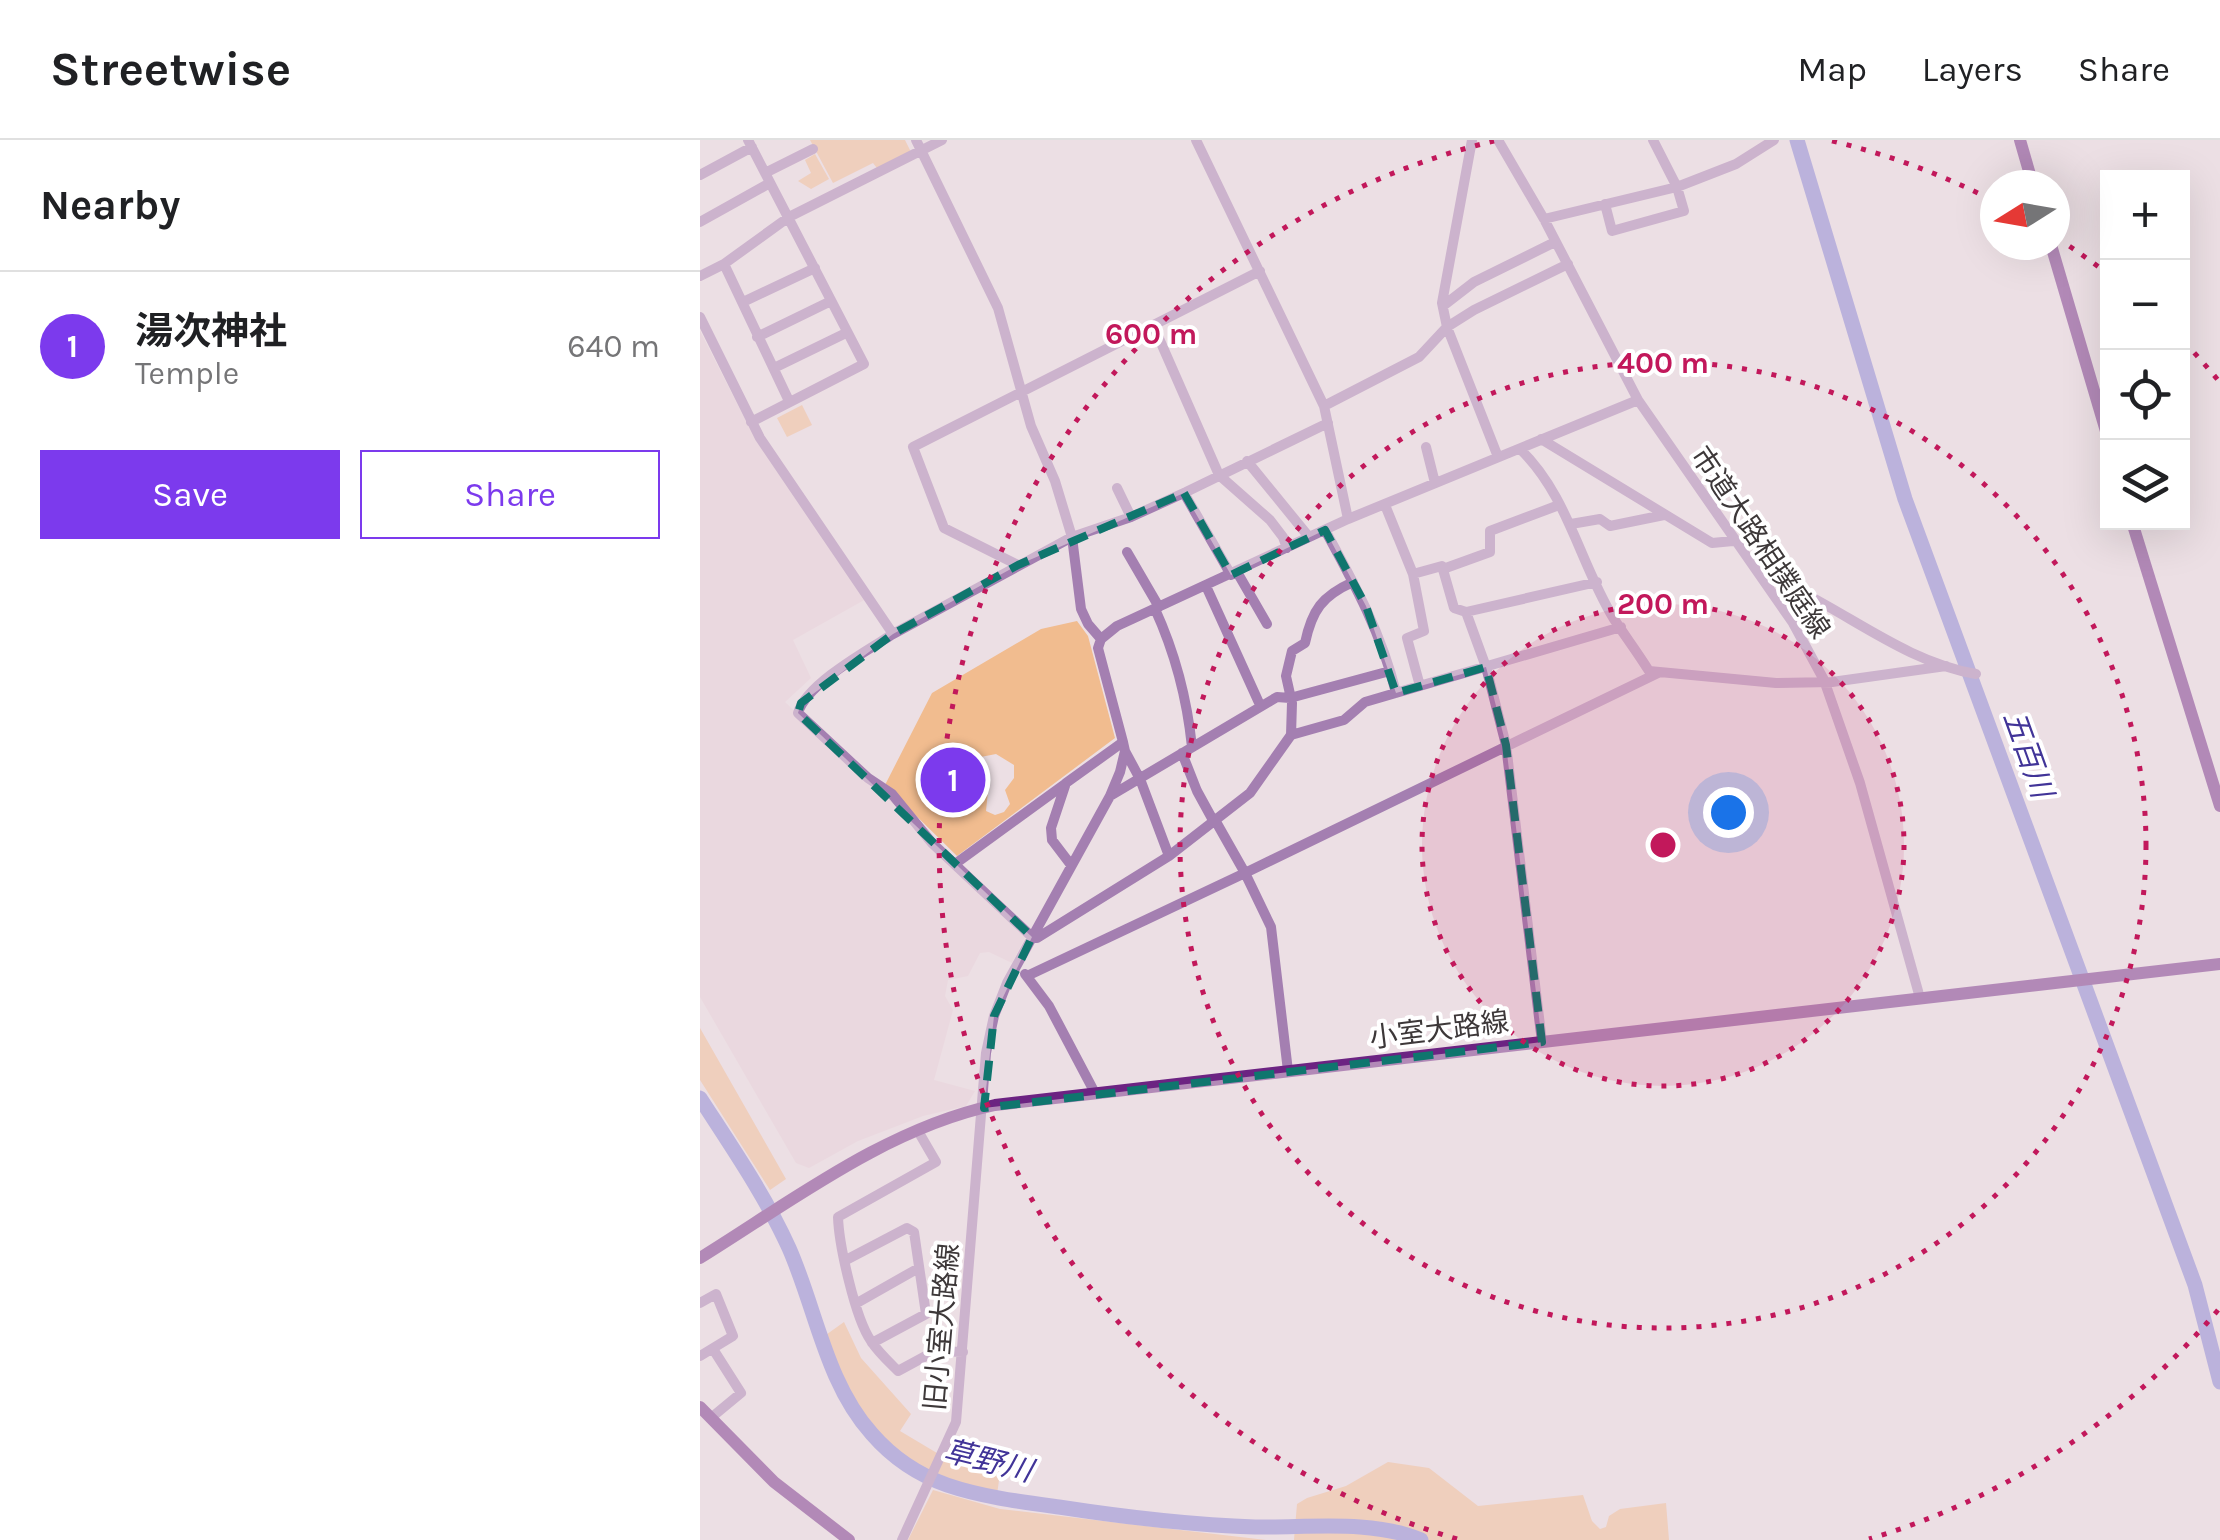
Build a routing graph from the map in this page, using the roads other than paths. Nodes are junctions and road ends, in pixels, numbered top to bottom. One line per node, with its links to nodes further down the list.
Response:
1 (942, 140): 9 (street)
2 (1196, 140): 24 (street)
3 (1472, 140): 28 (street)
4 (1498, 140): 17 (street, 市道大路相撲庭線)
5 (1653, 140): 14 (street)
6 (1774, 140): 14 (street)
7 (2020, 140): 11 (main road)
8 (750, 143): 12 (street); 13 (street)
9 (919, 145): 16 (street); 35 (street)
10 (812, 148): 13 (street)
11 (2029, 170)
12 (701, 171)
13 (767, 178): 16 (street); 18 (street)
14 (1678, 187): 15 (street); 15 (street)
15 (1606, 204): 17 (street)
16 (789, 217): 21 (street); 23 (street)
17 (1544, 219): 19 (street, 市道大路相撲庭線)
18 (700, 222)
19 (1555, 242): 22 (street, 市道大路相撲庭線); 28 (street)
20 (2055, 260): 39 (main road)
21 (724, 264): 25 (street); 27 (street)
22 (1568, 264): 31 (street); 36 (street, 市道大路相撲庭線)
23 (815, 268): 26 (street); 27 (street)
24 (1260, 271): 30 (street); 38 (street)
25 (700, 276)
26 (830, 301): 32 (street); 33 (street)
27 (743, 302): 33 (street)
28 (1443, 306): 31 (street)
29 (700, 317): 40 (street)
30 (1154, 327): 35 (street); 47 (street)
31 (1447, 327): 38 (street); 45 (street)
32 (846, 333): 34 (street); 37 (street)
33 (757, 337): 34 (street)
34 (774, 368): 37 (street)
35 (1023, 391): 59 (street); 64 (street)
36 (1638, 400): 42 (street); 61 (street, 市道大路相撲庭線)
37 (788, 401): 40 (street)
38 (1324, 406): 41 (street)
39 (2100, 411)
40 (751, 422): 76 (street)
41 (1328, 423): 46 (street); 55 (street)
42 (1541, 439): 44 (street); 53 (street)
43 (1426, 447): 48 (street)
44 (1520, 449): 45 (street); 52 (street)
45 (1498, 456): 48 (street)
46 (1247, 461): 47 (street); 60 (street)
47 (1219, 475): 50 (street); 62 (street)
48 (1436, 482): 51 (street)
49 (1117, 488): 54 (street)
50 (1184, 493): 54 (street); 66 (street)
51 (1385, 504): 55 (street); 67 (street)
52 (1559, 505): 56 (street); 65 (street)
53 (1665, 514): 56 (street); 61 (street)
54 (1131, 517): 59 (street)
55 (1348, 519): 57 (street)
56 (1570, 524): 70 (street)
57 (1325, 530): 60 (street); 69 (street)
58 (2134, 530): 95 (main road)
59 (1072, 536): 64 (street); 77 (street)
60 (1309, 537): 62 (street)
61 (1733, 541): 68 (street, 市道大路相撲庭線)
62 (1287, 548): 66 (street)
63 (1127, 552): 72 (street)
64 (1018, 564): 76 (street)
65 (1443, 569): 67 (street); 73 (street)
66 (1234, 573): 71 (street); 74 (street)
67 (1413, 574): 84 (street)
68 (1760, 574): 78 (street); 83 (street, 市道大路相撲庭線)
69 (1354, 582): 80 (street); 86 (street)
70 (1597, 582): 73 (street); 75 (street)
71 (1206, 586): 72 (street); 87 (street)
72 (1157, 608): 77 (street); 91 (street)
73 (1466, 612): 79 (street)
74 (1267, 624)
75 (1621, 627): 79 (street); 81 (street)
76 (893, 634): 98 (street)
77 (1100, 640): 90 (street)
78 (1946, 666): 82 (street); 83 (street)
79 (1486, 667): 84 (street); 89 (street)
80 (1390, 670): 85 (street); 86 (street)
81 (1658, 673): 83 (street); 89 (street)
82 (1976, 674)
83 (1824, 680): 105 (street, 市道大路相撲庭線)
84 (1420, 686): 85 (street)
85 (1396, 693): 88 (street)
86 (1290, 698): 87 (street); 88 (street)
87 (1260, 705): 91 (street)
88 (1291, 735): 96 (street)
89 (1506, 745): 100 (street); 106 (street)
90 (1124, 746): 92 (street); 93 (street); 94 (street, 旧小室大路線)
91 (1187, 750): 92 (street); 96 (street)
92 (1140, 779): 94 (street); 97 (street)
93 (1066, 784): 98 (street); 99 (street)
94 (1110, 796): 99 (street, 旧小室大路線)
95 (2220, 806)
96 (1214, 821): 97 (street); 100 (street)
97 (1169, 856): 101 (street)
98 (954, 864): 101 (street)
99 (1071, 865): 101 (street, 旧小室大路線)
100 (1245, 873): 104 (street); 107 (street)
101 (1032, 936): 103 (street, 旧小室大路線)
102 (2220, 964): 105 (main road, 小室大路線)
103 (1017, 966): 104 (street); 109 (street, 旧小室大路線)
104 (1028, 976): 108 (street)
105 (1920, 998): 106 (main road, 小室大路線)
106 (1542, 1042): 107 (main road, 小室大路線)
107 (1288, 1071): 108 (main road, 小室大路線)
108 (1095, 1093): 109 (main road, 小室大路線)
109 (984, 1108): 110 (main road, 小室大路線); 118 (street, 旧小室大路線)
110 (918, 1130): 111 (main road, 小室大路線); 112 (street)
111 (700, 1258)
112 (846, 1260): 113 (street); 115 (street)
113 (918, 1269): 115 (street); 116 (street)
114 (700, 1303): 117 (street)
115 (857, 1303): 116 (street)
116 (872, 1344): 118 (street)
117 (714, 1348): 119 (street); 121 (street)
118 (963, 1352): 123 (street, 旧小室大路線)
119 (700, 1356)
120 (700, 1407): 121 (main road)
121 (712, 1416): 122 (main road)
122 (849, 1540)
123 (902, 1540)

